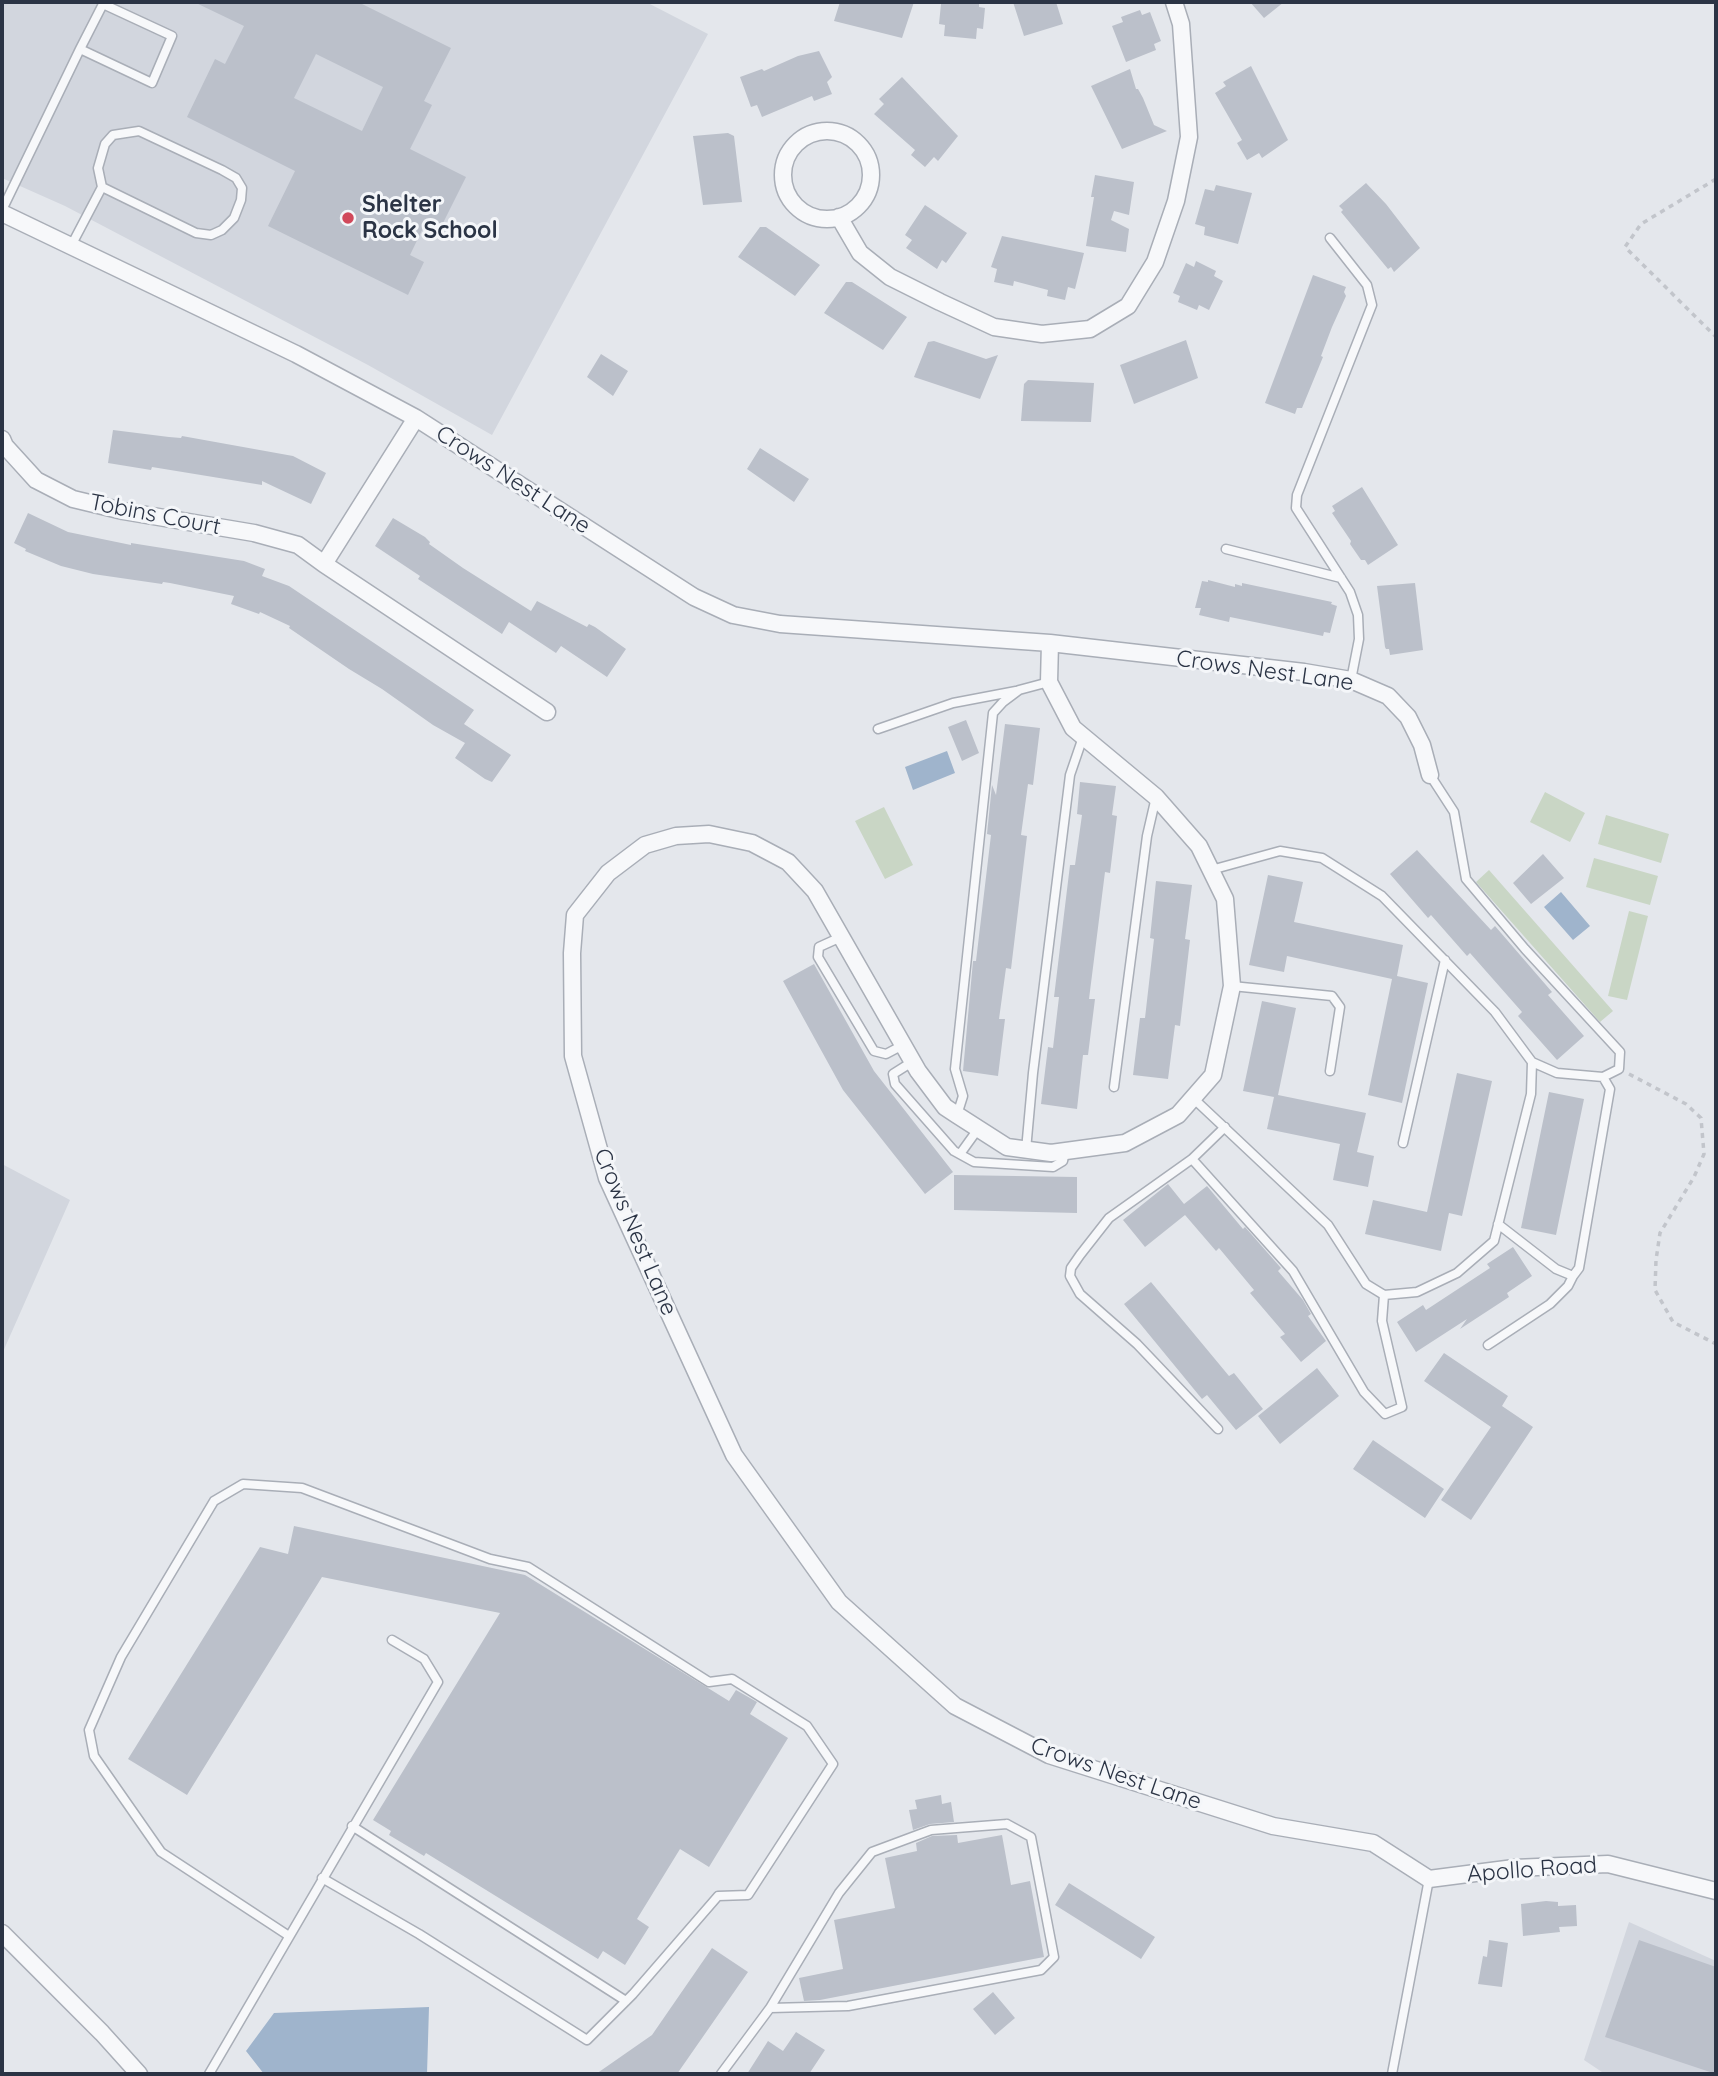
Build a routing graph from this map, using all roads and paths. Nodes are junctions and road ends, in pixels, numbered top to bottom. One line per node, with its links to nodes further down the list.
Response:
1 (1174, 2): 6 (street)
2 (80, 49): 2 (lane); 5 (lane)
3 (1716, 178): 9 (path)
4 (102, 187): 4 (lane); 8 (lane)
5 (2, 212): 8 (street, Crows Nest Lane)
6 (839, 217): 6 (street)
7 (1330, 238): 14 (lane)
8 (71, 246): 10 (street, Crows Nest Lane)
9 (1716, 337)
10 (416, 418): 13 (street); 15 (street, Crows Nest Lane)
11 (2, 439): 13 (street, Tobins Court)
12 (1226, 549): 14 (lane)
13 (324, 564): 19 (street, Tobins Court)
14 (1341, 578): 16 (lane)
15 (1050, 643): 16 (street, Crows Nest Lane); 17 (street, Crows Nest Lane)
16 (1351, 680): 22 (street, Crows Nest Lane)
17 (1049, 682): 18 (lane); 21 (street, Crows Nest Lane)
18 (1019, 690): 20 (lane); 36 (lane)
19 (547, 712)
20 (878, 729)
21 (1083, 737): 23 (street, Crows Nest Lane); 40 (lane)
22 (1430, 775): 31 (lane)
23 (1156, 797): 24 (street, Crows Nest Lane); 34 (lane)
24 (1211, 870): 26 (lane); 27 (street, Crows Nest Lane)
25 (841, 937): 28 (street, Crows Nest Lane); 28 (lane); 53 (street, Crows Nest Lane)
26 (1445, 960): 30 (lane); 39 (lane)
27 (1232, 986): 32 (lane); 35 (street, Crows Nest Lane)
28 (902, 1045): 29 (street, Crows Nest Lane)
29 (912, 1062): 36 (street, Crows Nest Lane); 42 (lane)
30 (1532, 1062): 33 (lane); 44 (lane)
31 (1619, 1069): 33 (lane); 47 (path)
32 (1330, 1071)
33 (1604, 1077): 45 (lane)
34 (1114, 1087)
35 (1194, 1097): 37 (lane); 41 (street, Crows Nest Lane)
36 (957, 1115): 38 (street, Crows Nest Lane)
37 (1225, 1127): 43 (lane); 46 (lane)
38 (978, 1129): 40 (street, Crows Nest Lane); 42 (lane)
39 (1403, 1143)
40 (1026, 1150): 41 (street, Crows Nest Lane)
41 (1065, 1151): 42 (lane)
42 (960, 1154)
43 (1192, 1159): 46 (lane); 49 (lane)
44 (1498, 1224): 45 (lane); 46 (lane)
45 (1573, 1276): 48 (lane)
46 (1384, 1295)
47 (1716, 1344)
48 (1488, 1345)
49 (1218, 1429)
50 (392, 1640): 51 (lane)
51 (352, 1826): 52 (lane); 57 (lane)
52 (322, 1878): 56 (lane); 57 (lane)
53 (1429, 1879): 54 (street, Apollo Road); 62 (lane)
54 (1716, 1891)
55 (2, 1933): 59 (street)
56 (289, 1936): 57 (lane); 60 (lane)
57 (626, 2001)
58 (770, 2008): 58 (lane); 61 (lane)
59 (139, 2074)
60 (209, 2074)
61 (720, 2074)
62 (1392, 2074)

